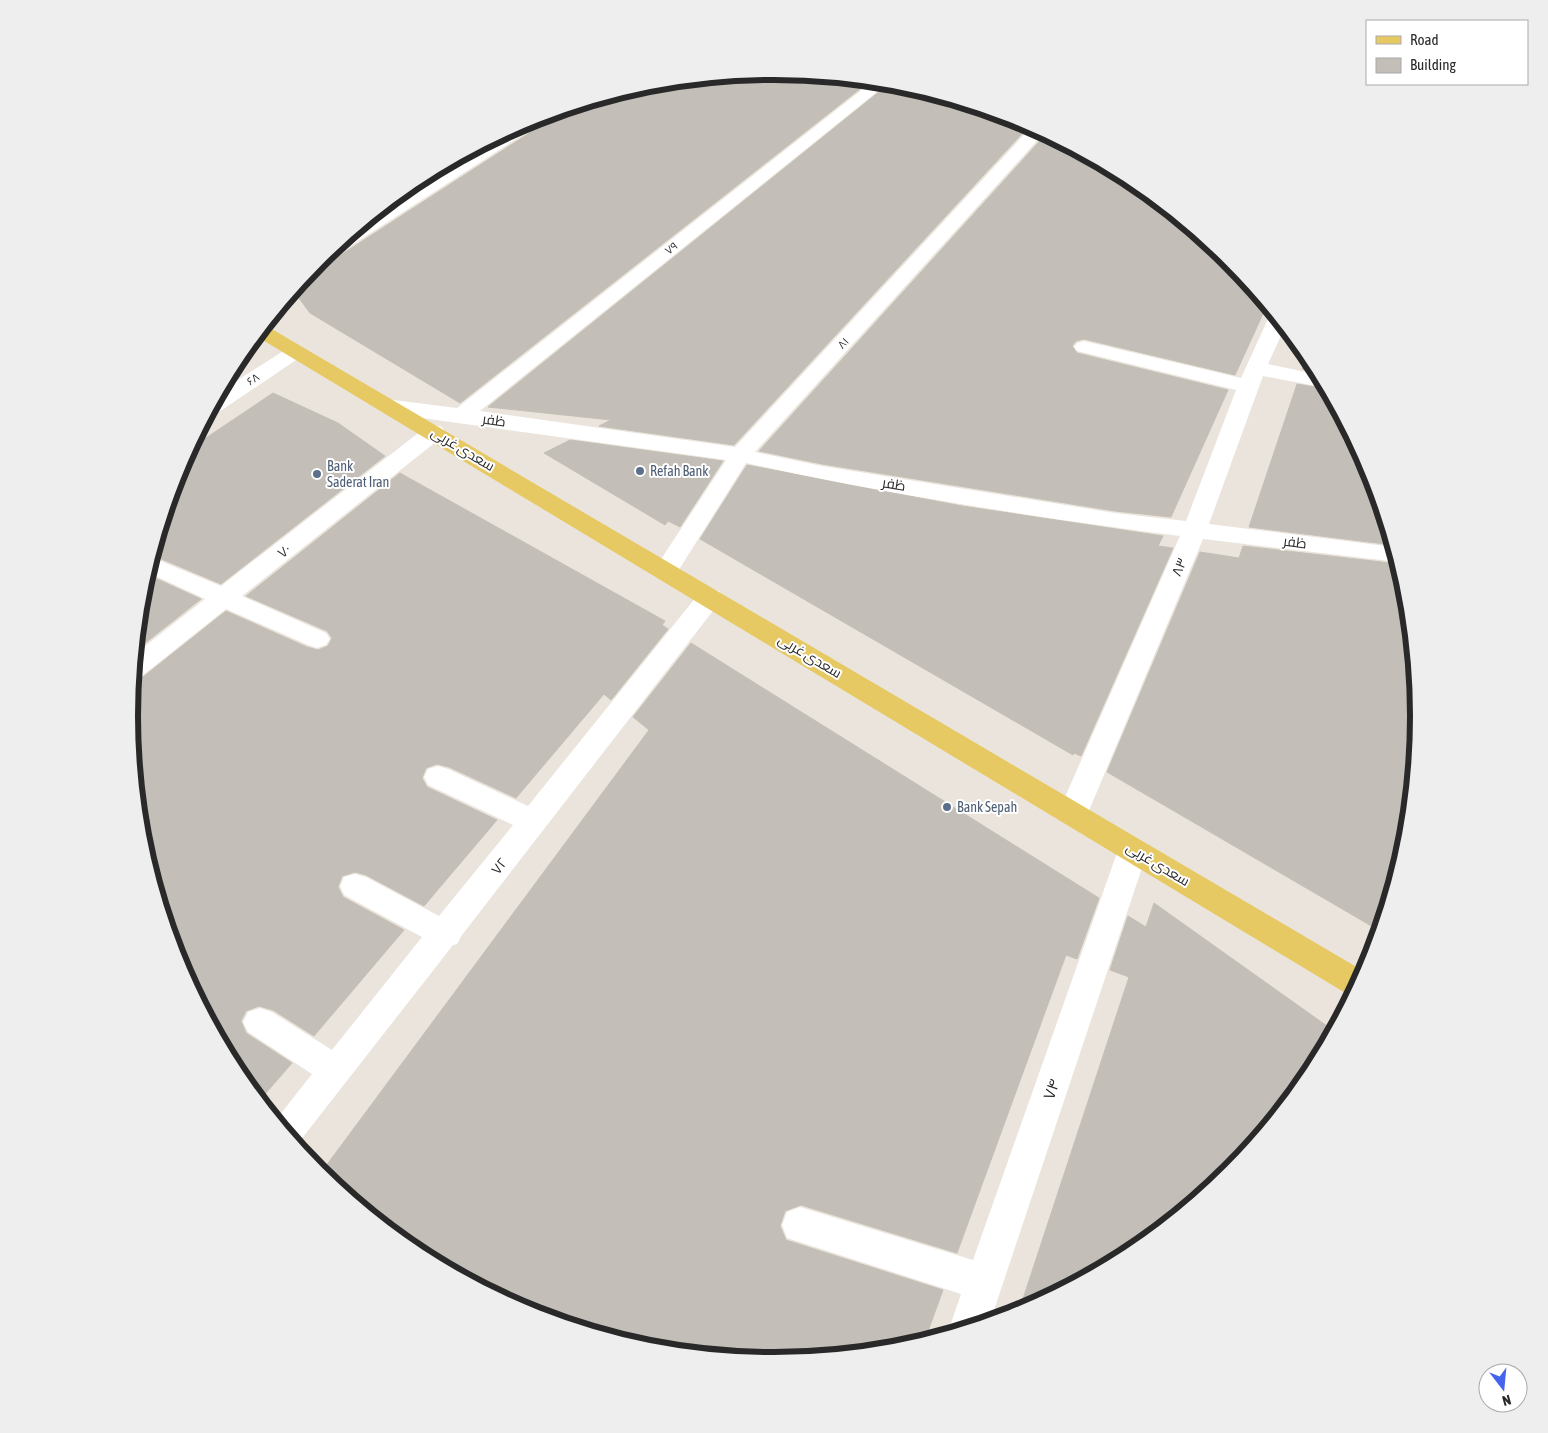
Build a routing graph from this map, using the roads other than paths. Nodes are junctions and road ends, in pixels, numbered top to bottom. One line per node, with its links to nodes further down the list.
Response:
1 (874, 88): 13 (street, ۷۹)
2 (1033, 135): 15 (street, ۸۱)
3 (500, 142): 4 (street)
4 (371, 225)
5 (1275, 325): 9 (street, ۸۳)
6 (266, 333): 8 (main road, سعدی غربی)
7 (1084, 347): 9 (street)
8 (296, 352): 11 (street, ۶۸); 12 (main road, سعدی غربی)
9 (1252, 377): 10 (street); 16 (street, ۸۳)
10 (1315, 381)
11 (222, 400)
12 (393, 407): 13 (street, ظفر); 14 (main road, سعدی غربی)
13 (462, 415): 15 (street, ظفر)
14 (434, 432): 19 (main road, سعدی غربی); 21 (street, ۷۰)
15 (740, 455): 16 (street, ظفر); 19 (street, ۸۱)
16 (1195, 530): 17 (street, ظفر); 25 (street, ۸۳)
17 (1389, 554)
18 (156, 567): 21 (street)
19 (666, 570): 20 (main road, سعدی غربی)
20 (710, 597): 25 (main road, سعدی غربی); 26 (street, ۷۲)
21 (224, 598): 22 (street); 23 (street, ۷۰)
22 (317, 639)
23 (140, 664)
24 (438, 777): 26 (street)
25 (1073, 813): 27 (main road, سعدی غربی)
26 (534, 822): 29 (street, ۷۲)
27 (1133, 850): 30 (main road, سعدی غربی); 35 (street, ۷۴)
28 (355, 886): 29 (street)
29 (446, 935): 32 (street, ۷۲)
30 (1353, 981)
31 (260, 1022): 32 (street)
32 (336, 1071): 33 (street, ۷۲)
33 (290, 1129)
34 (800, 1225): 35 (street)
35 (984, 1282): 36 (street, ۷۴)
36 (971, 1322)

